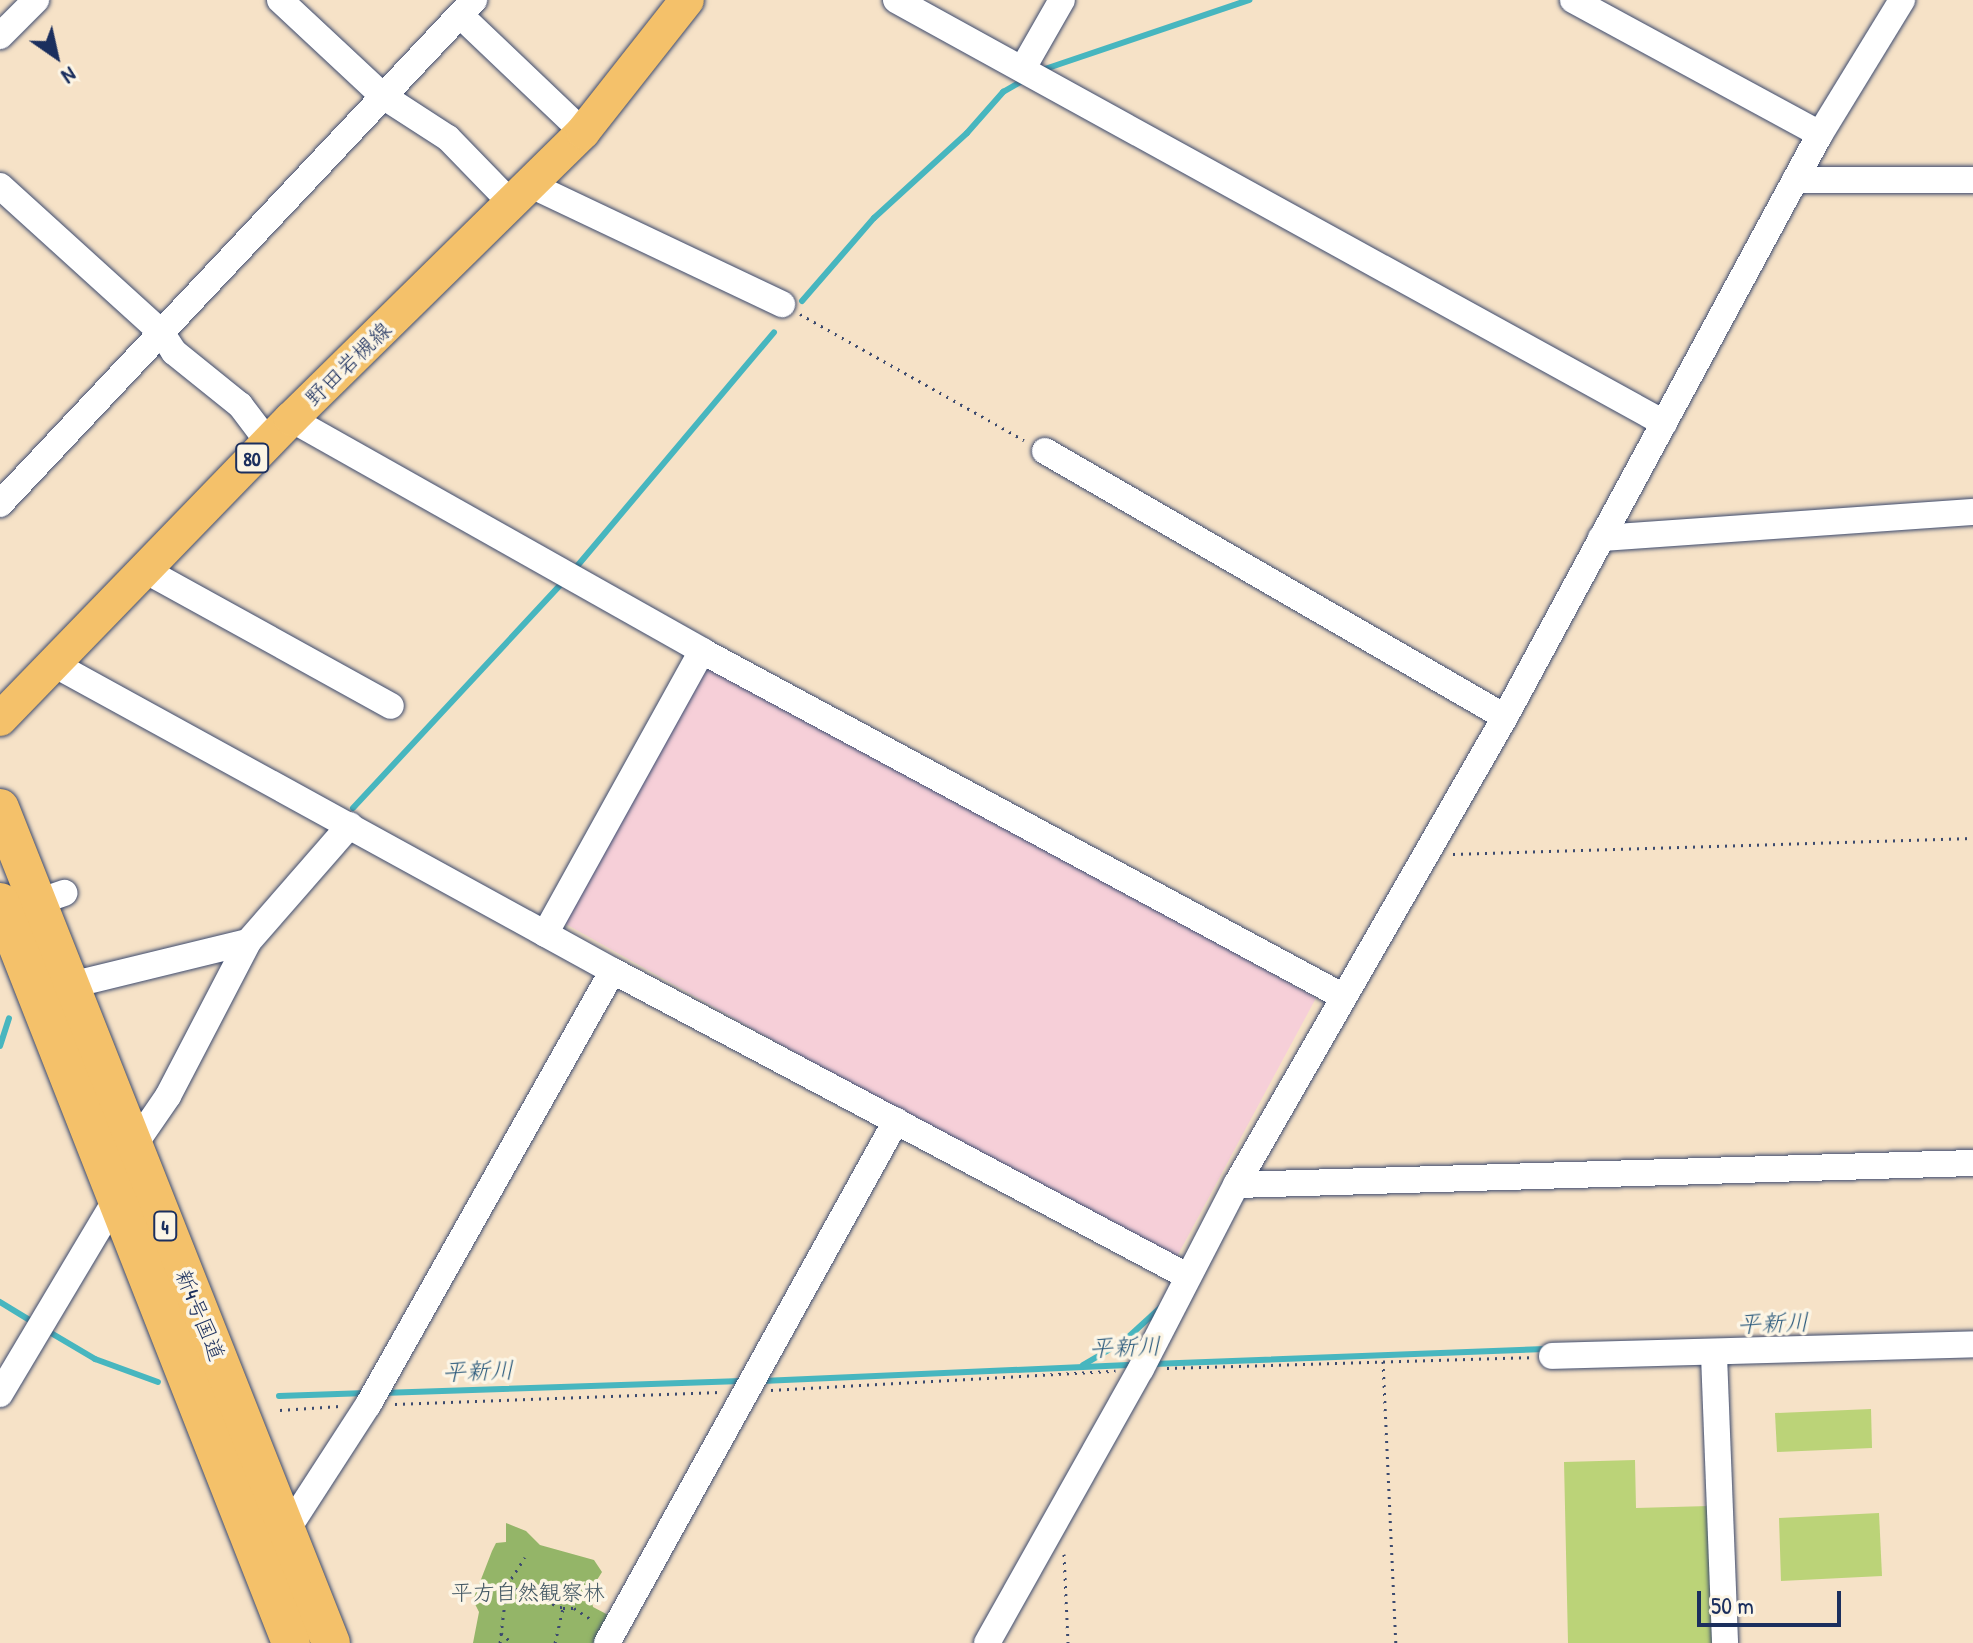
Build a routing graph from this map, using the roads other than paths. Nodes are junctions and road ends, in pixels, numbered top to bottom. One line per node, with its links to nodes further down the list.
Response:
1 (36, 0): 9 (street)
2 (280, 0): 11 (street)
3 (687, 0): 12 (main road, 野田岩槻線 / 80)
4 (896, 0): 10 (street)
5 (1062, 0): 10 (street)
6 (1573, 0): 13 (street)
7 (1902, 0): 13 (street)
8 (467, 7): 11 (street); 12 (street)
9 (0, 36)
10 (1023, 68): 20 (street)
11 (383, 96): 17 (street); 19 (street)
12 (583, 132): 17 (main road, 野田岩槻線 / 80)
13 (1820, 134): 14 (street)
14 (1795, 180): 15 (street); 20 (street)
15 (1973, 180)
16 (0, 186): 19 (street)
17 (522, 194): 18 (street); 21 (main road, 野田岩槻線 / 80)
18 (782, 304)
19 (161, 332): 21 (street); 23 (street)
20 (1664, 423): 25 (street)
21 (280, 431): 26 (main road, 野田岩槻線 / 80); 27 (street)
22 (1045, 451): 30 (street)
23 (2, 498)
24 (1973, 512): 25 (street)
25 (1601, 538): 30 (street)
26 (143, 569): 28 (main road, 野田岩槻線 / 80); 29 (street)
27 (702, 651): 35 (street); 39 (street)
28 (52, 663): 31 (main road, 野田岩槻線 / 80); 33 (street)
29 (391, 706)
30 (1505, 717): 39 (street)
31 (0, 719)
32 (0, 808): 38 (highway, 新4号国道 / 4)
33 (350, 825): 35 (street); 36 (street)
34 (0, 902): 44 (highway, 新4号国道 / 4)
35 (545, 934): 37 (street)
36 (238, 944): 38 (street); 41 (street)
37 (613, 971): 40 (street); 50 (street)
38 (71, 985): 41 (highway, 新4号国道 / 4)
39 (1344, 997): 43 (street)
40 (896, 1121): 45 (street); 51 (street)
41 (133, 1147): 50 (highway, 新4号国道 / 4)
42 (1973, 1163): 43 (street)
43 (1236, 1185): 45 (street)
44 (117, 1198): 49 (street); 52 (highway, 新4号国道 / 4)
45 (1187, 1276): 54 (street)
46 (1973, 1344): 47 (street)
47 (1714, 1355): 48 (street); 55 (street)
48 (1552, 1356)
49 (0, 1394)
50 (287, 1530): 53 (highway, 新4号国道 / 4)
51 (610, 1638)
52 (291, 1643)
53 (331, 1643)
54 (987, 1643)
55 (1725, 1643)

